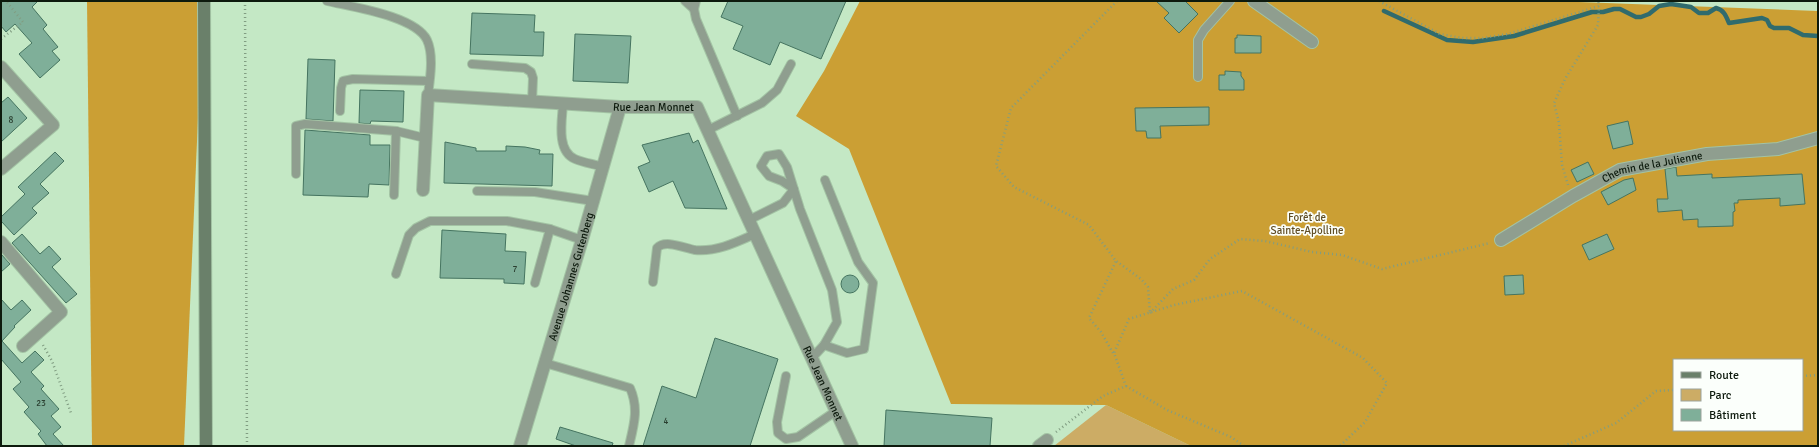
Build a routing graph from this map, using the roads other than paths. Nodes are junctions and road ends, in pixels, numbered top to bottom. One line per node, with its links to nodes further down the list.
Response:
1 (204, 1): 47 (main road)
2 (327, 1): 12 (lane)
3 (685, 1): 6 (lane)
4 (1230, 1): 11 (lane)
5 (1254, 1): 7 (street)
6 (695, 5): 18 (lane)
7 (1312, 42)
8 (472, 64): 14 (lane)
9 (791, 64): 18 (lane)
10 (1, 67): 24 (street)
11 (1198, 77)
12 (429, 81): 13 (lane); 17 (lane)
13 (428, 95): 14 (street, Rue Jean Monnet); 21 (street)
14 (532, 102): 15 (street, Rue Jean Monnet)
15 (563, 104): 16 (street, Rue Jean Monnet); 23 (lane)
16 (620, 107): 19 (street, Rue Jean Monnet); 23 (street, Avenue Johannes Gutenberg)
17 (340, 111)
18 (737, 116): 19 (lane)
19 (708, 130): 32 (street, Rue Jean Monnet)
20 (396, 131): 21 (lane); 25 (lane); 30 (lane)
21 (425, 138): 27 (street)
22 (1818, 138): 36 (street, Chemin de la Julienne)
23 (603, 167): 31 (street, Avenue Johannes Gutenberg)
24 (1, 169)
25 (296, 174)
26 (825, 180): 41 (lane)
27 (423, 190)
28 (794, 190): 28 (lane); 32 (lane); 41 (lane)
29 (476, 191): 31 (lane)
30 (394, 195)
31 (593, 201): 35 (street, Avenue Johannes Gutenberg)
32 (749, 220): 34 (street, Rue Jean Monnet)
33 (550, 229): 35 (lane); 38 (lane); 40 (lane)
34 (755, 234): 39 (lane); 43 (street, Rue Jean Monnet)
35 (582, 240): 44 (street, Avenue Johannes Gutenberg)
36 (1501, 240)
37 (1, 242): 42 (street)
38 (396, 274)
39 (654, 282)
40 (535, 283)
41 (824, 345): 43 (lane)
42 (23, 346)
43 (812, 358): 46 (street, Rue Jean Monnet)
44 (545, 363): 48 (street, Avenue Johannes Gutenberg); 49 (lane)
45 (786, 376): 46 (lane)
46 (836, 411): 50 (street, Rue Jean Monnet)
47 (206, 446)
48 (520, 446)
49 (629, 446)
50 (852, 446)

